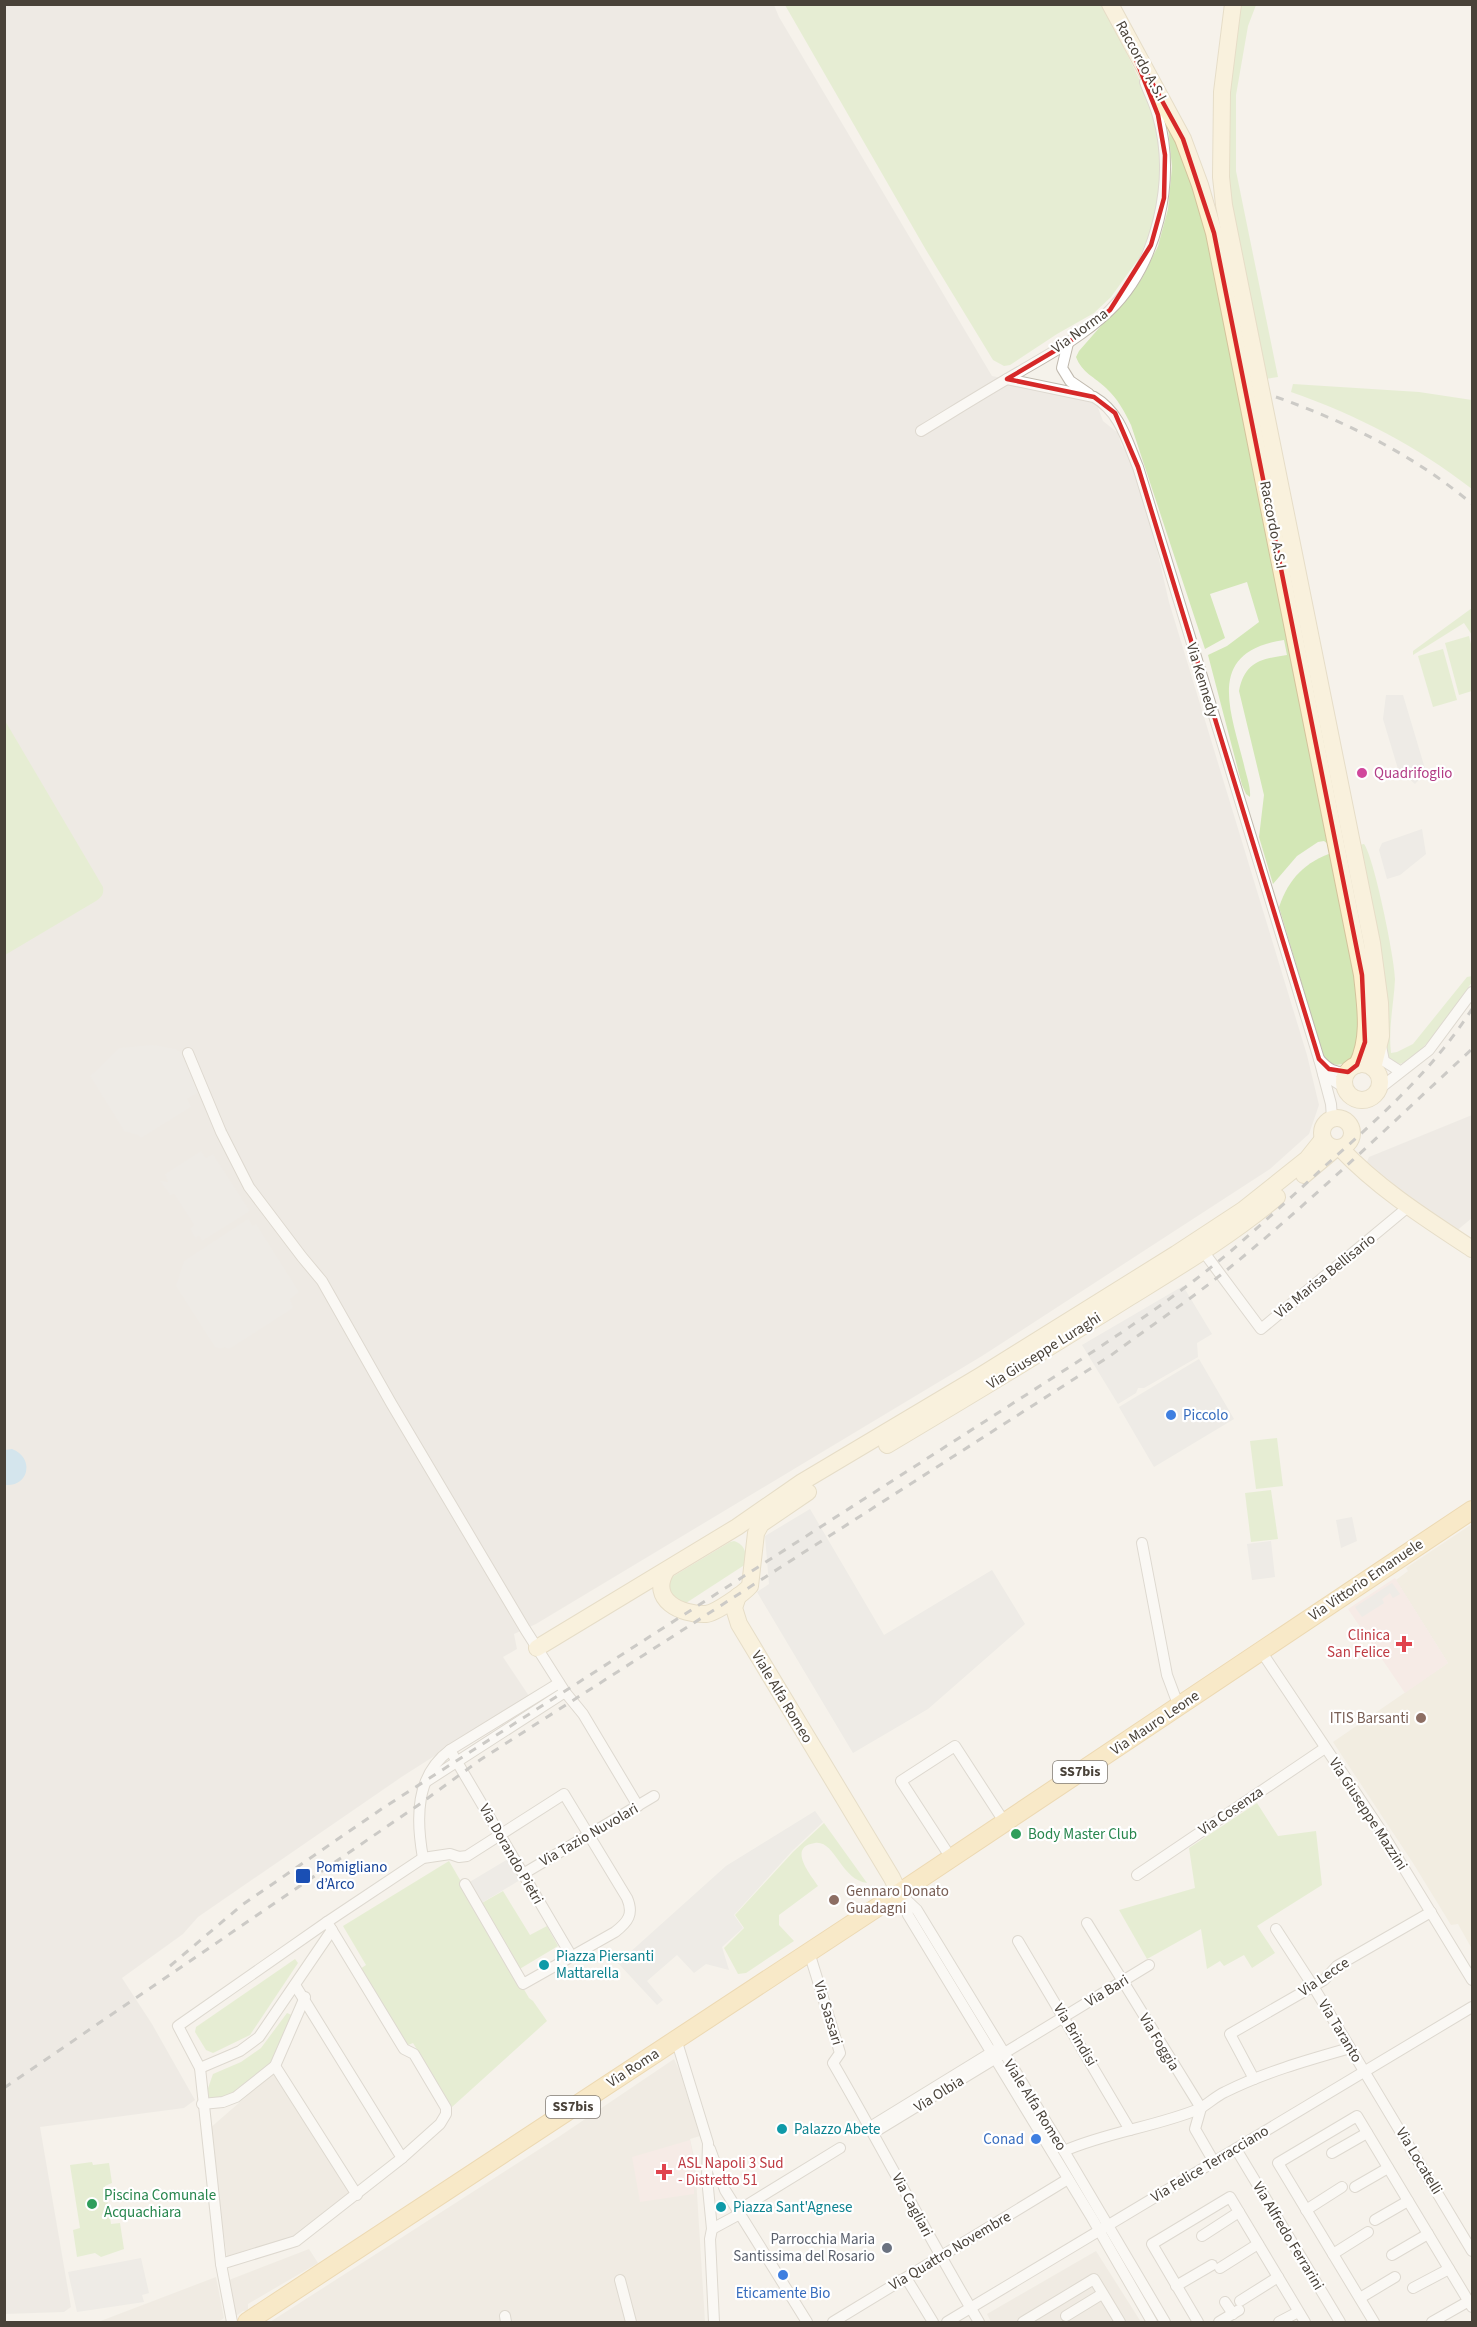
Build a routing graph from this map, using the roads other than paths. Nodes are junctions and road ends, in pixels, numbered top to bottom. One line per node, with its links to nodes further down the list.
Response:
1 (1110, 4): 3 (street, Raccordo A.S.I)
2 (1233, 4): 9 (street, Raccordo A.S.I)
3 (1126, 37): 4 (street, Via Norma); 15 (street, Raccordo A.S.I)
4 (1068, 343): 5 (street, Via Norma); 6 (street, Via Kennedy)
5 (1007, 379): 6 (street); 7 (street, Via Norma)
6 (1094, 397): 11 (street, Via Kennedy)
7 (921, 431)
8 (1473, 992): 12 (street)
9 (1381, 1036): 13 (street); 15 (street, Raccordo A.S.I)
10 (188, 1053): 33 (street)
11 (1319, 1059): 14 (street, Via Kennedy); 15 (street)
12 (1410, 1066): 13 (street); 15 (street)
13 (1398, 1070): 15 (street)
14 (1323, 1074): 15 (street); 16 (street, Via Kennedy)
15 (1361, 1078): 16 (street, Raccordo A.S.I); 17 (street)
16 (1335, 1118): 17 (street); 17 (street, Raccordo A.S.I)
17 (1341, 1141): 18 (street, Via Giuseppe Luraghi); 19 (street); 24 (street, Via Giuseppe Luraghi)
18 (1318, 1163): 19 (street); 22 (street, Via Giuseppe Luraghi)
19 (1362, 1170): 20 (street)
20 (1408, 1208): 21 (street); 22 (street, Via Marisa Bellisario)
21 (1473, 1249)
22 (1203, 1251): 26 (street, Via Giuseppe Luraghi)
23 (1473, 1510): 34 (main road, Via Vittorio Emanuele / SS7bis)
24 (737, 1527): 26 (street); 27 (street, Via Giuseppe Luraghi)
25 (1142, 1543): 36 (street)
26 (754, 1548): 29 (street, Via Giuseppe Luraghi)
27 (666, 1571): 28 (street, Via Giuseppe Luraghi); 30 (street)
28 (633, 1590): 30 (street); 33 (street, Via Giuseppe Luraghi)
29 (738, 1596): 31 (street, Via Giuseppe Luraghi); 32 (street)
30 (666, 1600): 31 (street)
31 (714, 1611): 32 (street)
32 (739, 1624): 51 (street, Viale Alfa Romeo)
33 (537, 1648): 35 (street)
34 (1261, 1651): 36 (main road, Via Mauro Leone / SS7bis); 37 (street, Via Giuseppe Mazzini)
35 (562, 1688): 38 (street); 39 (street); 42 (street)
36 (1179, 1707): 43 (main road, Via Mauro Leone / SS7bis)
37 (1325, 1748): 49 (street, Via Cosenza); 52 (street, Via Giuseppe Mazzini)
38 (450, 1750): 39 (street, Via Dorando Pietri); 40 (street)
39 (456, 1762): 40 (street); 44 (street, Via Dorando Pietri)
40 (424, 1786): 46 (street)
41 (654, 1796): 42 (street, Via Tazio Nuvolari)
42 (638, 1806): 45 (street, Via Tazio Nuvolari)
43 (1005, 1822): 47 (main road, Via Mauro Leone / SS7bis); 47 (street)
44 (500, 1833): 45 (street); 46 (street); 48 (street, Via Dorando Pietri)
45 (588, 1834): 48 (street, Via Tazio Nuvolari); 58 (street)
46 (423, 1858): 54 (street)
47 (951, 1858): 51 (main road, Via Mauro Leone / SS7bis)
48 (523, 1874): 58 (street, Via Dorando Pietri)
49 (1137, 1875)
50 (465, 1884): 58 (street)
51 (900, 1893): 57 (main road, Via Roma / SS7bis); 69 (street, Viale Alfa Romeo)
52 (1431, 1912): 60 (street, Via Giuseppe Mazzini); 63 (street, Via Lecce)
53 (1087, 1923): 61 (street, Via Foggia)
54 (329, 1926): 62 (street); 71 (street); 84 (street)
55 (1276, 1929): 63 (street, Via Taranto)
56 (1018, 1941): 66 (street, Via Brindisi)
57 (809, 1952): 67 (main road, Via Roma / SS7bis); 76 (street, Via Sassari)
58 (572, 1957)
59 (1149, 1965): 61 (street, Via Bari)
60 (1473, 1980)
61 (1122, 1982): 66 (street, Via Bari); 75 (street, Via Foggia)
62 (296, 1985): 64 (street); 71 (street)
63 (1313, 1986): 68 (street, Via Taranto); 73 (street, Via Lecce)
64 (305, 1997): 70 (street); 84 (street)
65 (1473, 2007): 72 (street, Via Felice Terracciano)
66 (1064, 2017): 69 (street, Via Bari); 77 (street, Via Brindisi)
67 (676, 2039): 79 (street); 126 (main road, Via Roma / SS7bis)
68 (1350, 2048): 72 (street, Via Taranto); 73 (street)
69 (997, 2053): 76 (street, Via Olbia); 82 (street, Viale Alfa Romeo); 87 (street, Viale Alfa Romeo)
70 (275, 2066): 74 (street); 91 (street)
71 (200, 2068): 74 (street)
72 (1365, 2072): 81 (street, Via Felice Terracciano); 104 (street, Via Locatelli)
73 (1254, 2079): 75 (street)
74 (203, 2108): 108 (street)
75 (1201, 2108): 77 (street); 85 (street)
76 (872, 2130): 107 (street, Via Cagliari)
77 (1130, 2130): 82 (street)
78 (1367, 2133): 83 (street); 86 (street); 95 (street)
79 (708, 2143): 90 (street); 92 (street)
80 (840, 2148): 94 (street)
81 (1236, 2149): 85 (street, Via Felice Terracciano); 142 (street, Via Alfredo Ferrarini)
82 (1064, 2151): 99 (street, Viale Alfa Romeo)
83 (1332, 2154)
84 (402, 2158): 91 (street)
85 (1214, 2162): 99 (street, Via Felice Terracciano)
86 (1388, 2168): 89 (street); 93 (street)
87 (1068, 2179): 99 (street, Viale Alfa Romeo); 107 (street, Via Quattro Novembre)
88 (1342, 2187): 95 (street)
89 (1355, 2187)
90 (725, 2190): 92 (street); 94 (street)
91 (357, 2195): 108 (street)
92 (708, 2200): 98 (street)
93 (1408, 2201): 97 (street); 101 (street)
94 (739, 2210): 98 (street); 129 (street)
95 (1306, 2210): 105 (street)
96 (1239, 2212): 102 (street); 103 (street); 114 (street)
97 (1375, 2220)
98 (712, 2229): 128 (street)
99 (1103, 2229): 120 (street, Via Felice Terracciano); 136 (street); 137 (street, Viale Alfa Romeo)
100 (1368, 2232): 105 (street)
101 (1428, 2234): 106 (street); 109 (street)
102 (1202, 2236)
103 (1258, 2244): 110 (street); 114 (street)
104 (1473, 2251)
105 (1333, 2254): 117 (street)
106 (1392, 2255)
107 (939, 2257): 113 (street, Via Quattro Novembre); 120 (street, Via Cagliari)
108 (221, 2265): 125 (street)
109 (1449, 2269): 115 (street); 119 (street)
110 (1278, 2277): 121 (street); 122 (street)
111 (1395, 2277): 117 (street)
112 (620, 2280): 127 (street)
113 (905, 2281): 130 (street, Via Quattro Novembre); 131 (street)
114 (1176, 2286): 138 (street)
115 (1413, 2288)
116 (1102, 2294): 123 (street); 134 (street); 135 (street)
117 (1360, 2298): 143 (street)
118 (1225, 2302): 121 (street)
119 (1471, 2304): 124 (street)
120 (970, 2308): 132 (street, Via Felice Terracciano); 133 (street, Via Cagliari)
121 (1237, 2308): 139 (street)
122 (1298, 2312): 140 (street); 141 (street)
123 (1066, 2316)
124 (1435, 2318)
125 (232, 2322)
126 (247, 2322)
127 (631, 2322)
128 (714, 2322)
129 (807, 2322)
130 (833, 2322)
131 (933, 2322)
132 (947, 2322)
133 (979, 2322)
134 (1023, 2322)
135 (1120, 2322)
136 (1152, 2322)
137 (1165, 2322)
138 (1198, 2322)
139 (1219, 2322)
140 (1279, 2322)
141 (1305, 2322)
142 (1340, 2322)
143 (1374, 2322)

